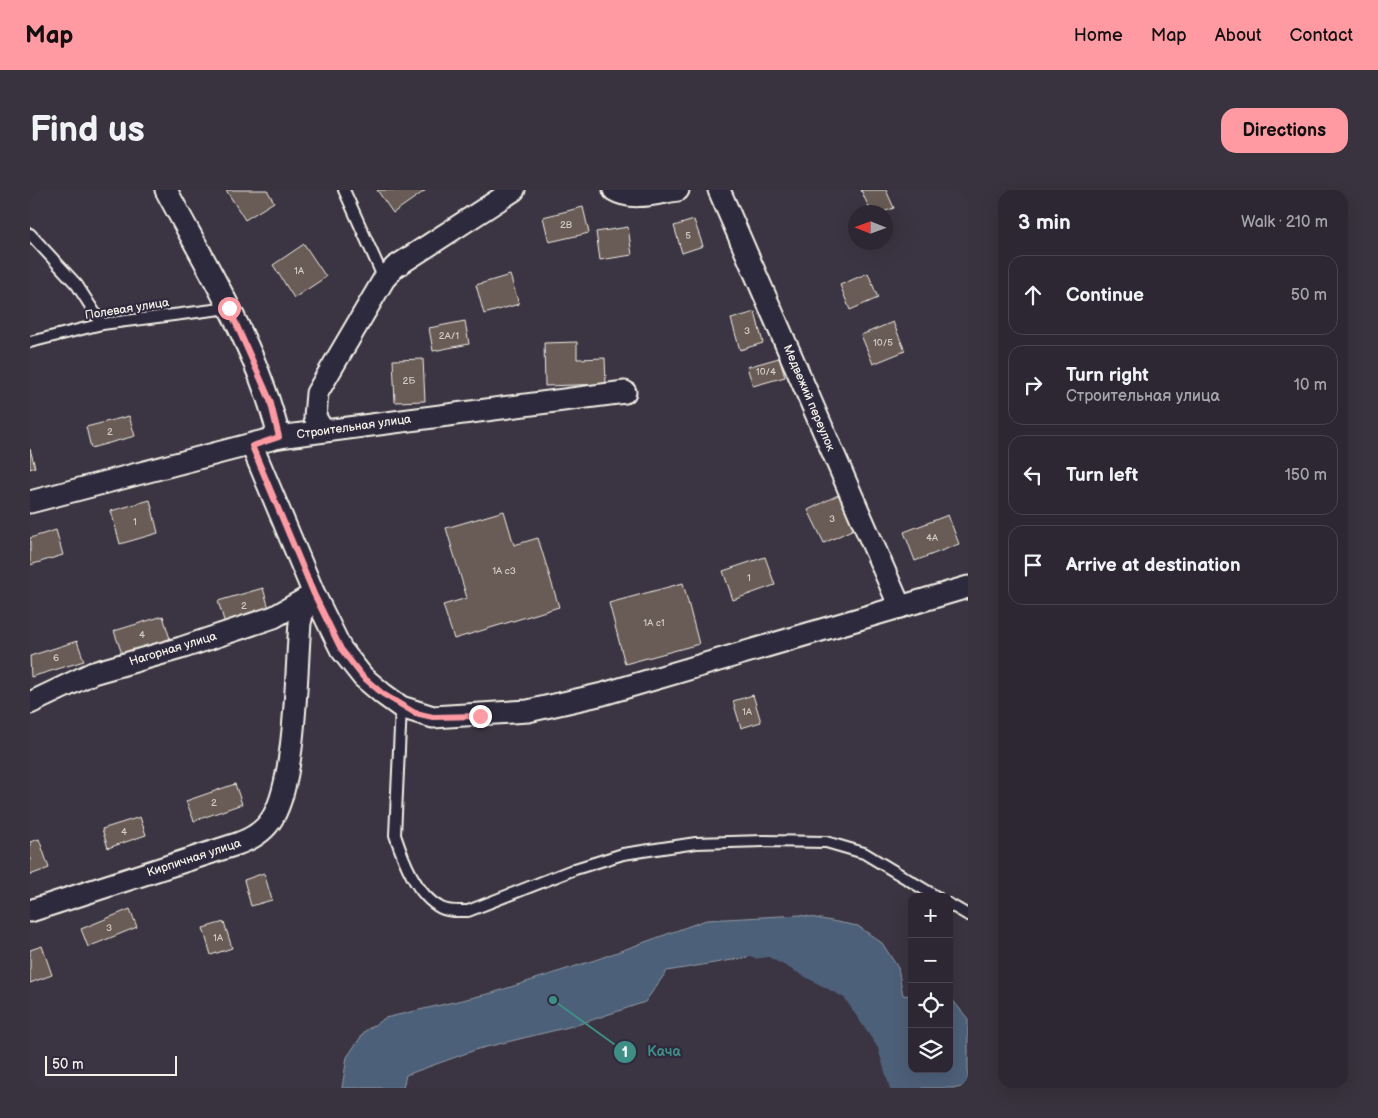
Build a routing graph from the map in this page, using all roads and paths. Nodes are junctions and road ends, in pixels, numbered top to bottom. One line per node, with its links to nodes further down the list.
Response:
1 (166, 190): 9 (street)
2 (344, 190): 8 (lane)
3 (514, 190): 8 (street)
4 (614, 190): 5 (street)
5 (678, 190)
6 (719, 190): 19 (street, Медвежий переулок)
7 (30, 234): 10 (lane)
8 (384, 279): 13 (street)
9 (229, 308): 10 (lane, Полевая улица); 14 (street)
10 (102, 324): 11 (lane, Полевая улица)
11 (30, 342)
12 (625, 392): 13 (street, Строительная улица)
13 (323, 430): 14 (street, Строительная улица)
14 (279, 437): 15 (street, Строительная улица)
15 (252, 446): 16 (street, Строительная улица); 18 (street)
16 (30, 502)
17 (968, 587): 19 (street)
18 (314, 594): 20 (street, Нагорная улица); 21 (street); 24 (street, Кирпичная улица)
19 (900, 607): 21 (street)
20 (30, 702)
21 (401, 706): 22 (lane)
22 (930, 893)
23 (953, 906): 25 (lane)
24 (30, 911)
25 (968, 915)

